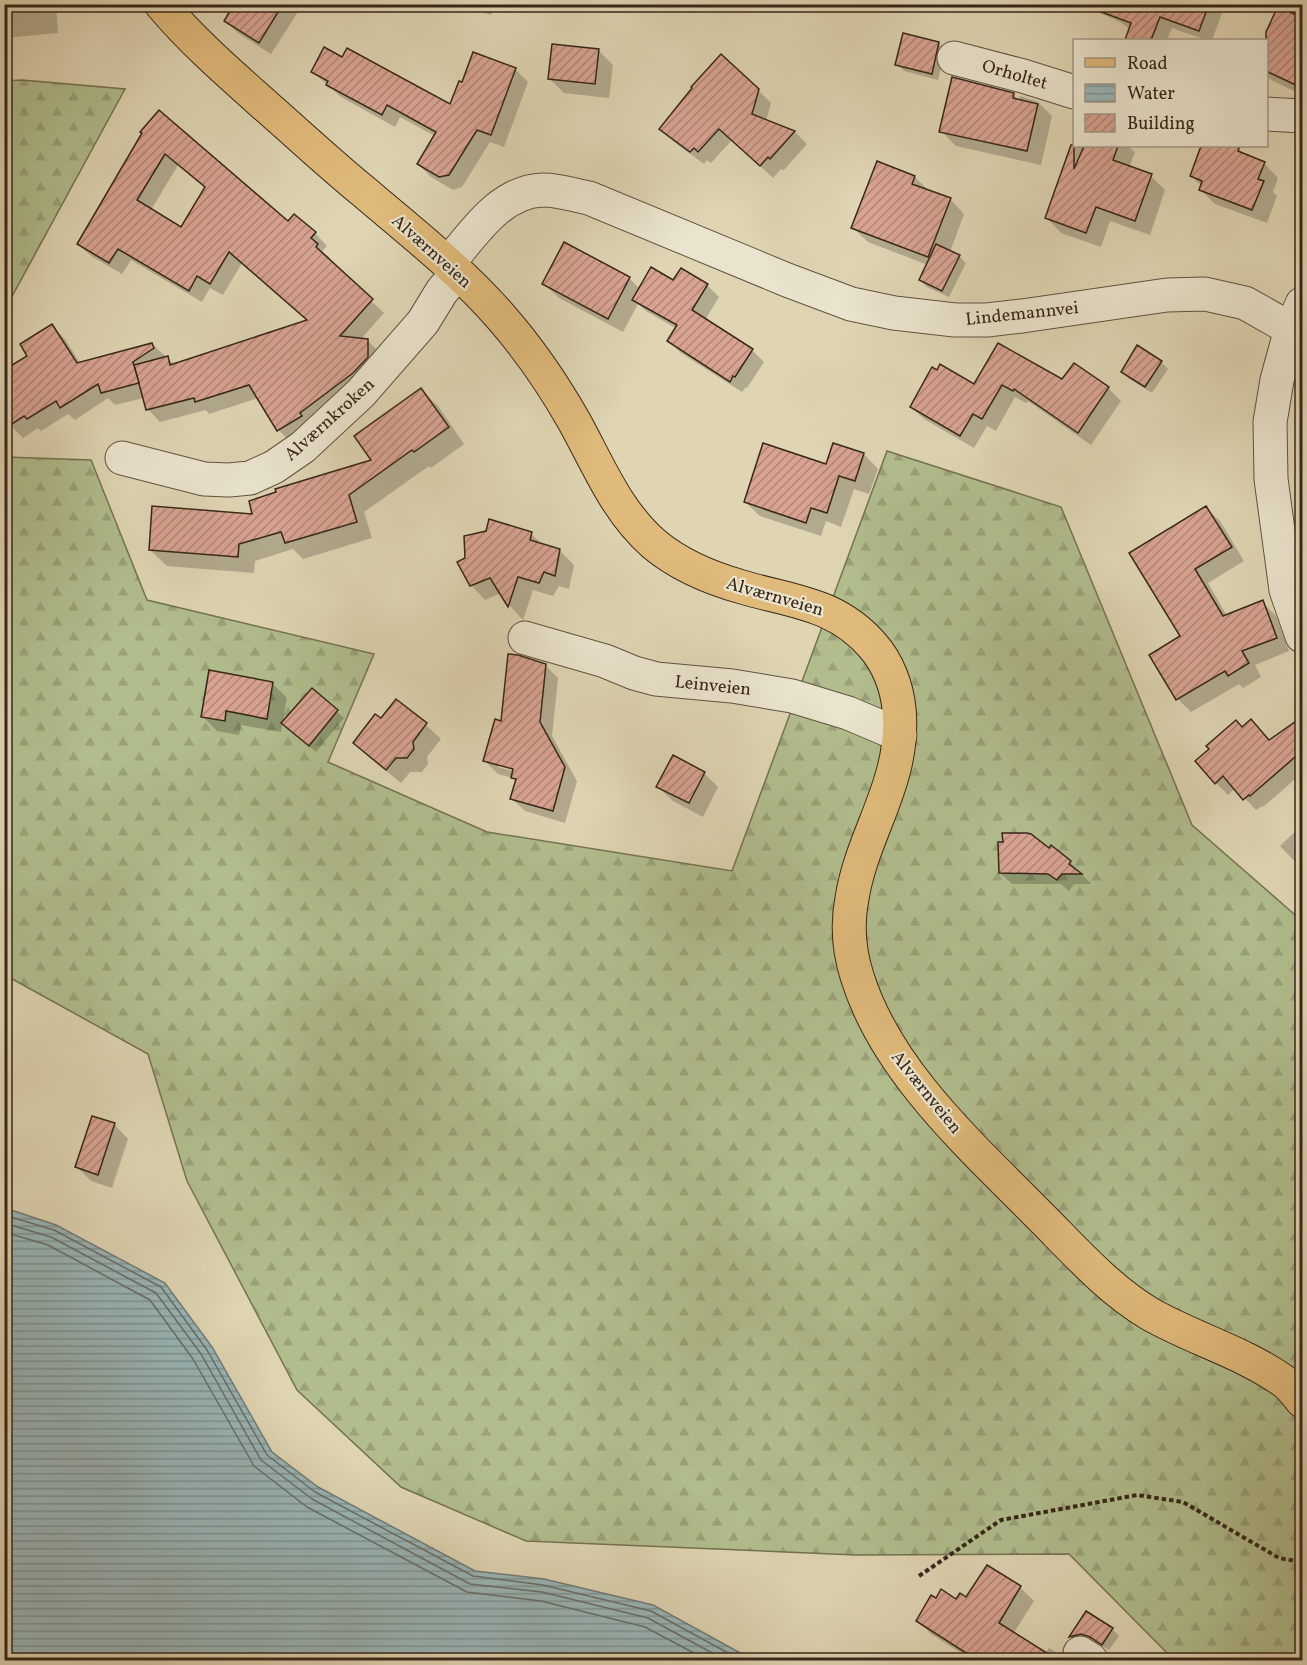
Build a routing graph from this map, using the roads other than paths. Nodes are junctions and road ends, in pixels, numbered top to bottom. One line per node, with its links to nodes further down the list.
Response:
1 (161, 4): 6 (main road, Alværnveien)
2 (954, 57): 3 (street, Orholtet)
3 (1073, 92)
4 (1268, 114): 5 (street)
5 (1302, 116)
6 (453, 268): 7 (street, Lindemannvei); 8 (street, Alværnkroken); 11 (main road, Alværnveien)
7 (1297, 317): 9 (street, Lindemannvei)
8 (122, 458)
9 (1302, 636)
10 (525, 638): 11 (street, Leinveien)
11 (900, 735): 12 (main road, Alværnveien)
12 (1302, 1398)

